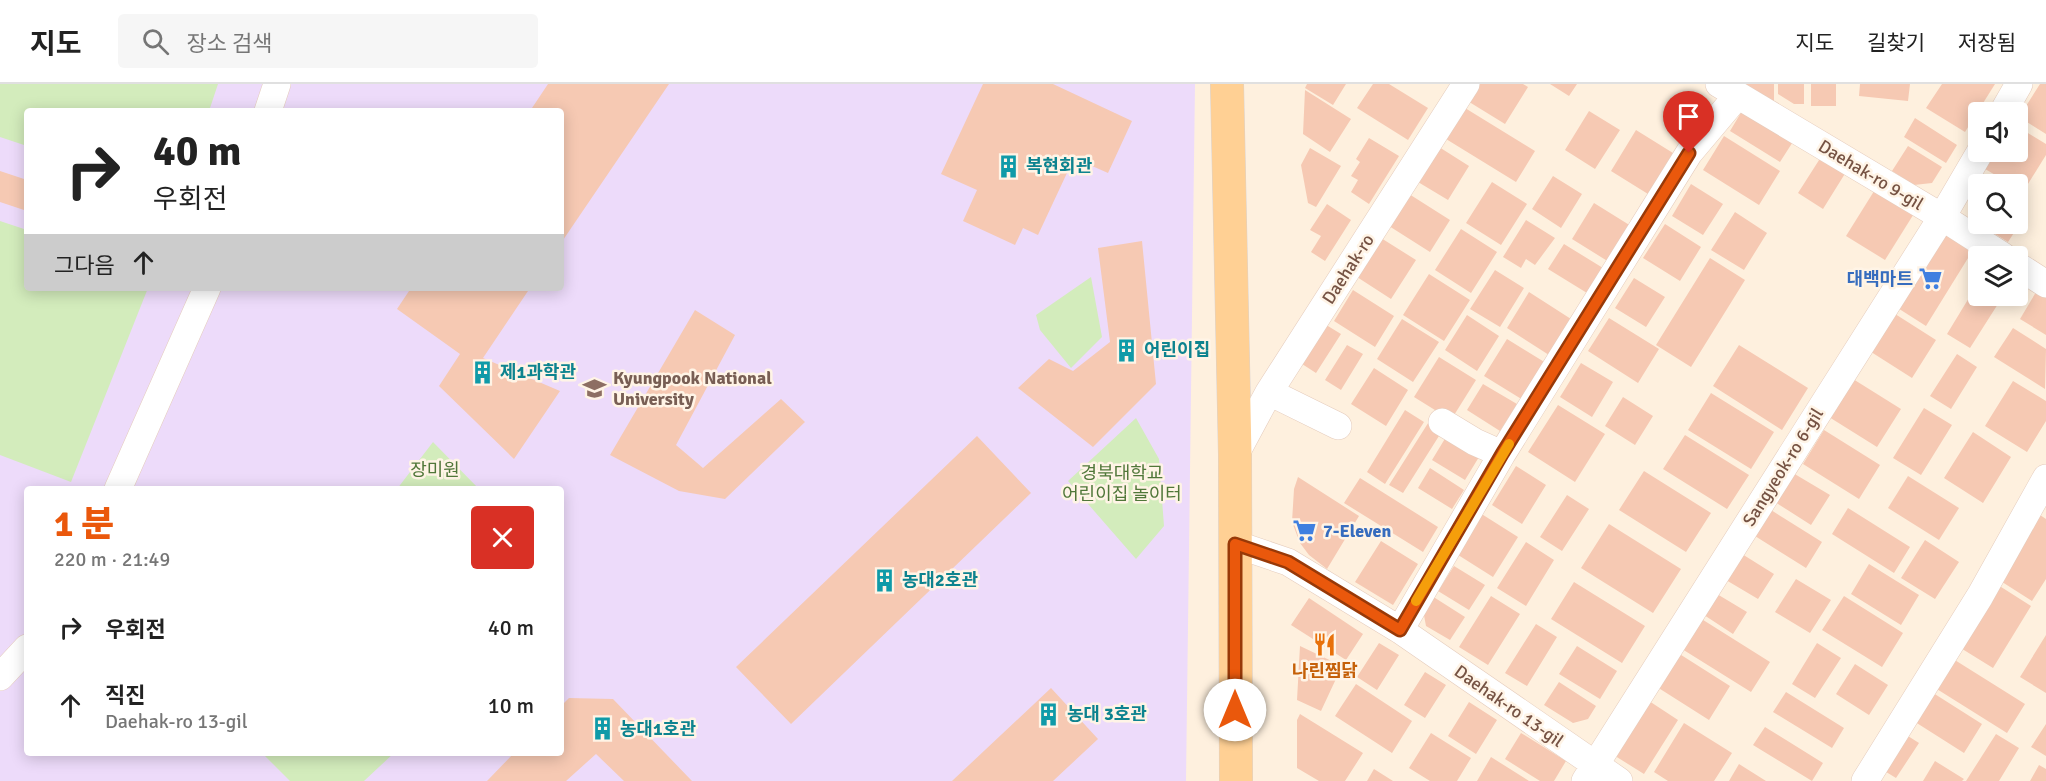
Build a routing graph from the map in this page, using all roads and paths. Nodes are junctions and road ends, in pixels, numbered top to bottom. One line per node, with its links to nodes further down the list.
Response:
1 (277, 84): 7 (street)
2 (1227, 84): 18 (main road, Daehak-ro)
3 (1466, 84): 14 (street, Daehak-ro)
4 (2019, 84): 6 (street)
5 (1728, 90): 9 (street, Daehak-ro 9-gil); 17 (street, Daehak-ro 9-gil)
6 (2009, 102)
7 (269, 108)
8 (1974, 162): 9 (street, Sangyeok-ro 6-gil)
9 (1942, 217): 10 (street, Daehak-ro 9-gil); 25 (street, Sangyeok-ro 6-gil)
10 (1987, 246)
11 (2028, 272): 12 (street)
12 (2046, 284)
13 (206, 291): 20 (street)
14 (1269, 392): 16 (street); 18 (street, Daehak-ro)
15 (1442, 422): 17 (street)
16 (1338, 426)
17 (1502, 454): 22 (street)
18 (1235, 455): 21 (main road, Daehak-ro)
19 (2046, 478): 28 (street)
20 (119, 486)
21 (1235, 544): 22 (street, Daehak-ro 13-gil); 26 (main road, Daehak-ro)
22 (1400, 630): 25 (street, Daehak-ro 13-gil)
23 (24, 651): 24 (street)
24 (0, 677)
25 (1590, 773): 27 (street, Daehak-ro 13-gil)
26 (1236, 781)
27 (1619, 781)
28 (1865, 781)

